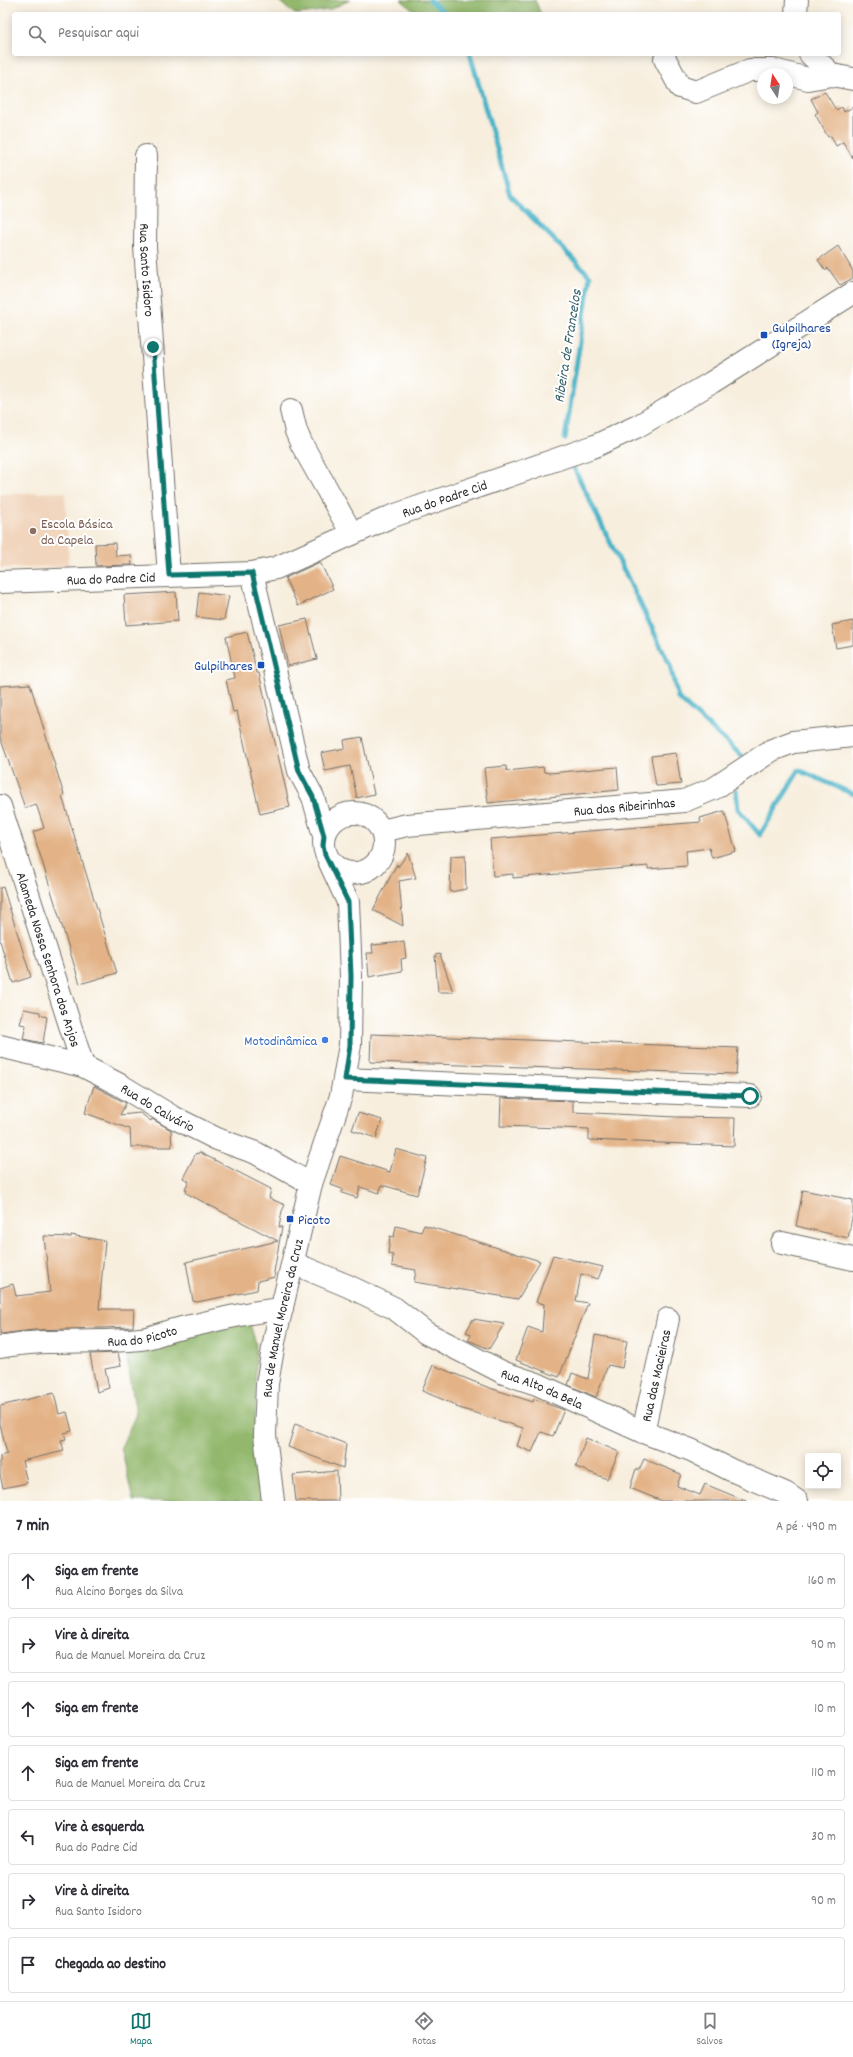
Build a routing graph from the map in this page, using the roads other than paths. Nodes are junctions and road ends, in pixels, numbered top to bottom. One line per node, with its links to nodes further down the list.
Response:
1 (797, 0): 2 (street)
2 (796, 12)
3 (813, 56): 6 (street)
4 (665, 59): 5 (street)
5 (780, 62): 6 (street)
6 (843, 77)
7 (146, 156): 12 (street, Rua Santo Isidoro)
8 (853, 293): 10 (street, Rua do Padre Cid)
9 (292, 410): 10 (street)
10 (352, 534): 11 (street, Rua do Padre Cid)
11 (252, 573): 12 (street, Rua do Padre Cid); 15 (street)
12 (169, 575): 13 (street, Rua do Padre Cid)
13 (0, 582)
14 (853, 736): 18 (street, Rua das Ribeirinhas)
15 (313, 797): 17 (street); 19 (street)
16 (0, 806): 24 (street, Alameda Nossa Senhora dos Anjos)
17 (351, 812): 18 (street); 19 (street)
18 (382, 831): 21 (street)
19 (324, 836): 20 (street)
20 (330, 863): 21 (street); 22 (street, Rua de Manuel Moreira da Cruz)
21 (365, 871): 22 (street)
22 (348, 902): 25 (street, Rua de Manuel Moreira da Cruz)
23 (0, 1046): 24 (street, Rua do Calvário)
24 (83, 1066): 27 (street, Rua do Calvário)
25 (345, 1079): 26 (street); 27 (street, Rua de Manuel Moreira da Cruz)
26 (750, 1096)
27 (311, 1184): 30 (street, Rua de Manuel Moreira da Cruz)
28 (782, 1243): 29 (street)
29 (853, 1259)
30 (293, 1263): 31 (street, Rua de Manuel Moreira da Cruz); 34 (street, Rua Alto da Bela)
31 (282, 1309): 33 (street, Rua do Picoto); 35 (street, Rua de Manuel Moreira da Cruz)
32 (668, 1319): 34 (street, Rua das Macieiras)
33 (0, 1347)
34 (643, 1432): 36 (street, Rua Alto da Bela)
35 (273, 1501)
36 (797, 1501)

